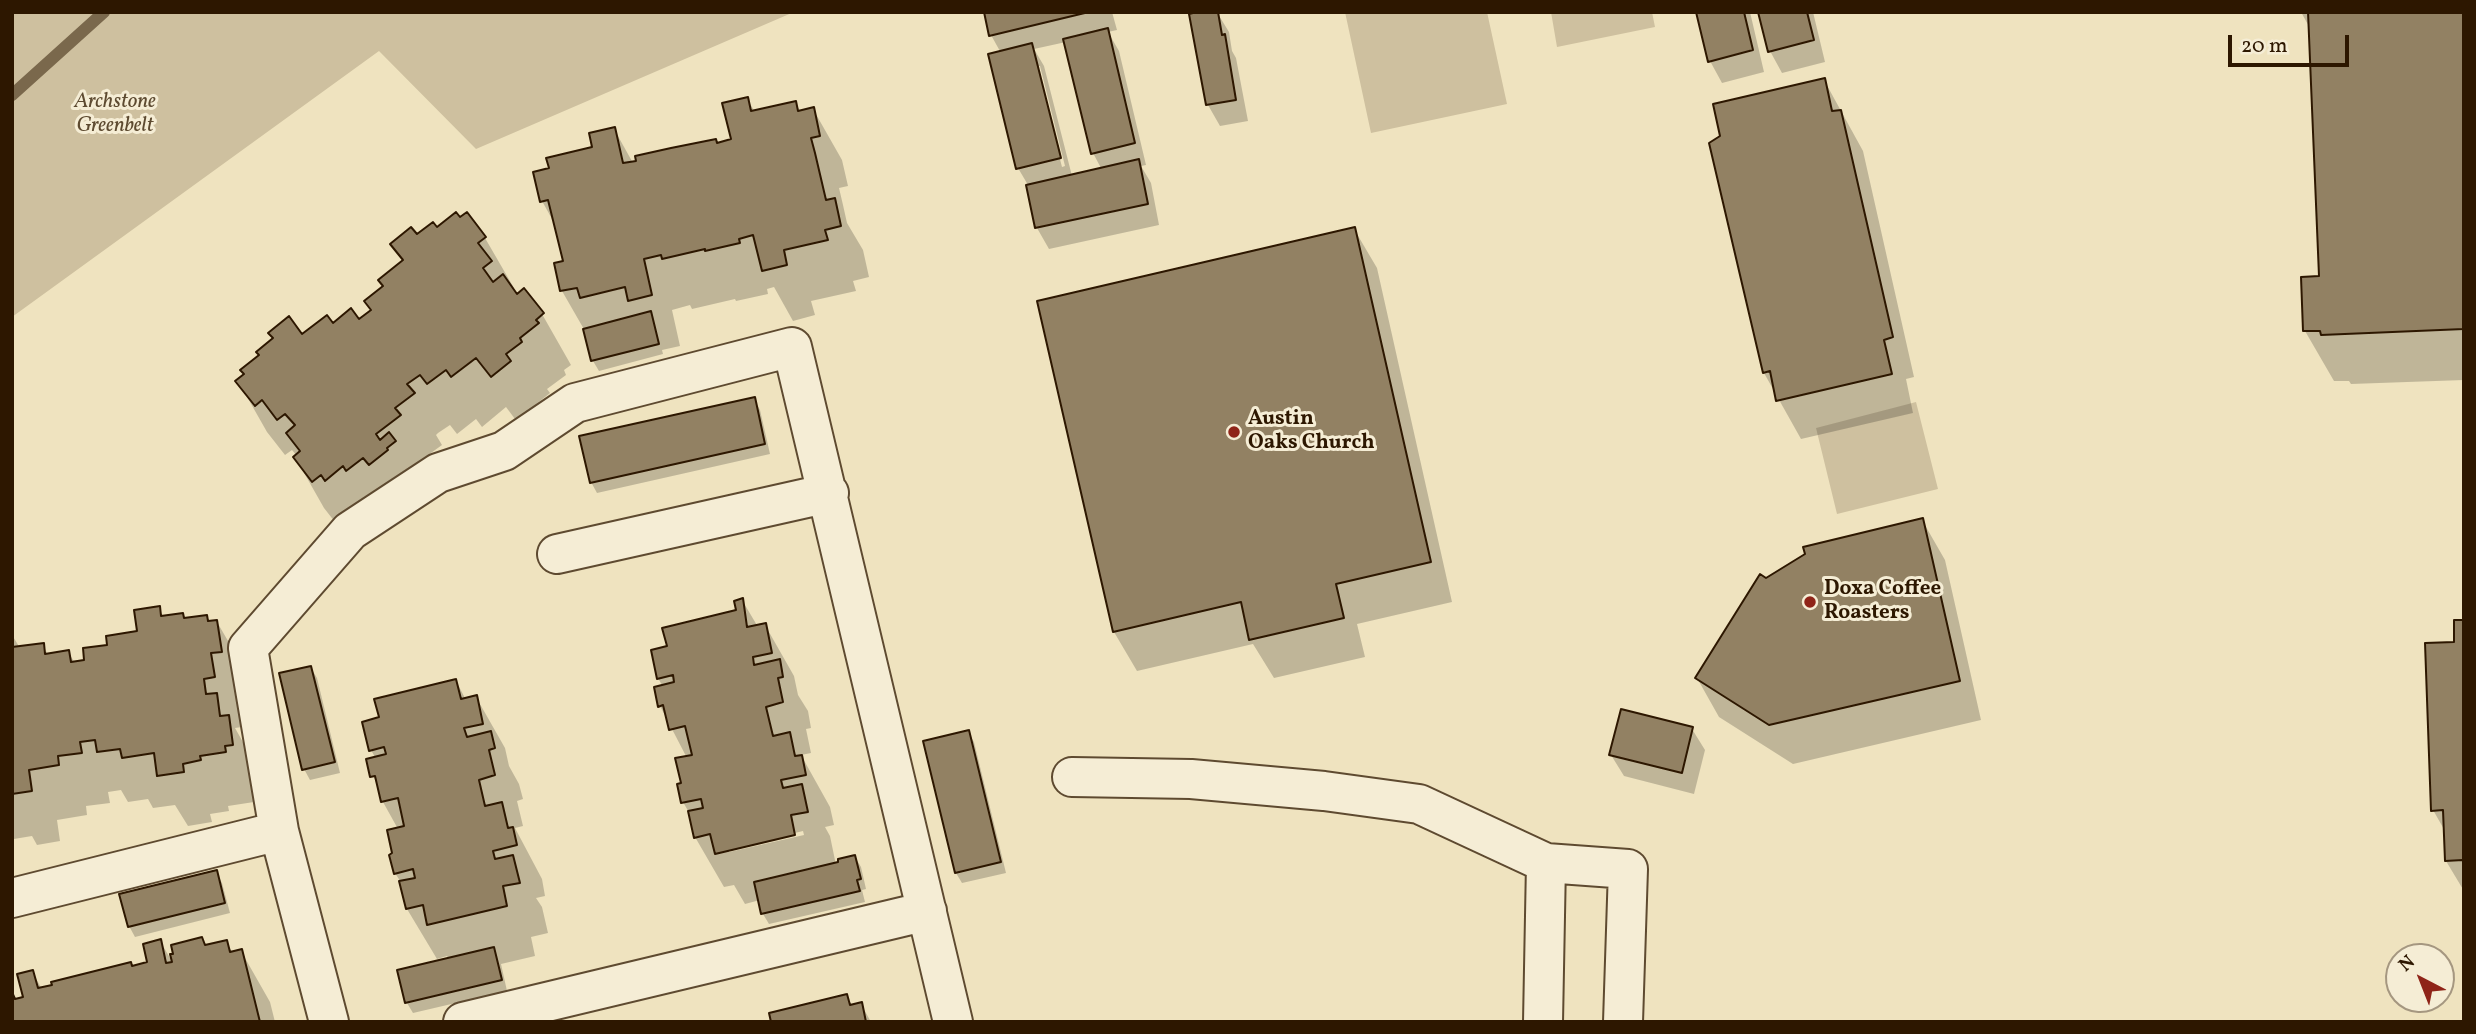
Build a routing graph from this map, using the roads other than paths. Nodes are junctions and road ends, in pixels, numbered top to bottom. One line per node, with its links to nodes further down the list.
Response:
1 (829, 493): 2 (lane); 4 (lane); 7 (lane)
2 (556, 554)
3 (1072, 777): 5 (lane)
4 (279, 831): 6 (lane); 8 (lane)
5 (1546, 863): 11 (lane); 12 (lane)
6 (12, 898)
7 (927, 911): 9 (lane); 10 (lane)
8 (329, 1022)
9 (463, 1022)
10 (953, 1022)
11 (1544, 1022)
12 (1623, 1022)

